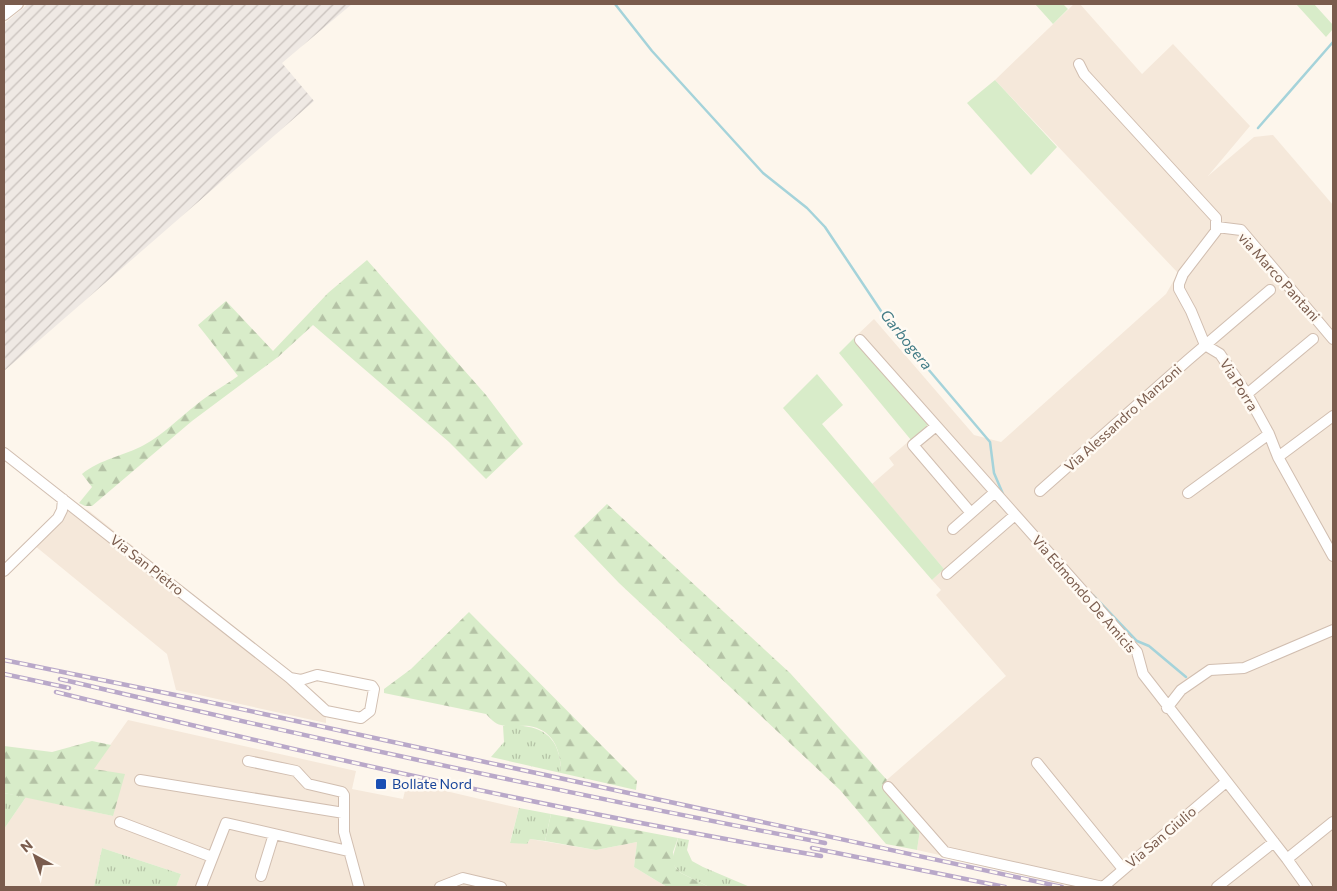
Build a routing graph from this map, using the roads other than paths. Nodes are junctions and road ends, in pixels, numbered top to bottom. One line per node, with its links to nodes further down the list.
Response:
1 (18, 4): 2 (street)
2 (4, 15)
3 (1079, 64): 4 (street)
4 (1217, 227): 7 (street, via Marco Pantani); 9 (street, Via Porra)
5 (1270, 290): 9 (street, Via Alessandro Manzoni)
6 (1313, 339): 10 (street)
7 (1333, 339)
8 (860, 340): 12 (street, Via Edmondo De Amicis)
9 (1205, 345): 10 (street, Via Porra); 16 (street, Via Alessandro Manzoni)
10 (1247, 394): 13 (street, Via Porra)
11 (1333, 416): 15 (street)
12 (936, 426): 17 (street, Via Edmondo De Amicis); 20 (street)
13 (1269, 434): 15 (street, Via Porra); 18 (street)
14 (4, 453): 19 (street, Via San Pietro)
15 (1278, 457): 23 (street, Via Porra)
16 (1040, 491)
17 (995, 492): 20 (street); 21 (street, Via Edmondo De Amicis)
18 (1188, 493)
19 (63, 499): 24 (street); 27 (street, Via San Pietro)
20 (971, 513): 22 (street)
21 (1015, 515): 25 (street); 28 (street, Via Edmondo De Amicis)
22 (954, 529)
23 (1333, 556)
24 (4, 571)
25 (947, 574)
26 (1333, 630): 28 (street)
27 (290, 678): 27 (street, Via San Pietro)
28 (1168, 708): 32 (street, Via Edmondo De Amicis)
29 (248, 761): 34 (street)
30 (1037, 763): 42 (street)
31 (140, 780): 34 (street)
32 (1226, 782): 38 (street, Via Edmondo De Amicis); 42 (street, Via San Giulio)
33 (888, 787): 42 (street, Via San Giulio)
34 (344, 813): 39 (street)
35 (120, 822): 40 (street)
36 (1333, 822): 41 (street)
37 (274, 834): 39 (street); 40 (street); 43 (street)
38 (1274, 842): 41 (street, Via Edmondo De Amicis); 48 (street)
39 (348, 851): 45 (street)
40 (212, 857): 44 (street)
41 (1287, 859): 49 (street, Via Edmondo De Amicis)
42 (1123, 869)
43 (261, 876)
44 (201, 887)
45 (360, 887)
46 (440, 887): 47 (street)
47 (501, 887)
48 (1217, 887)
49 (1306, 887)

